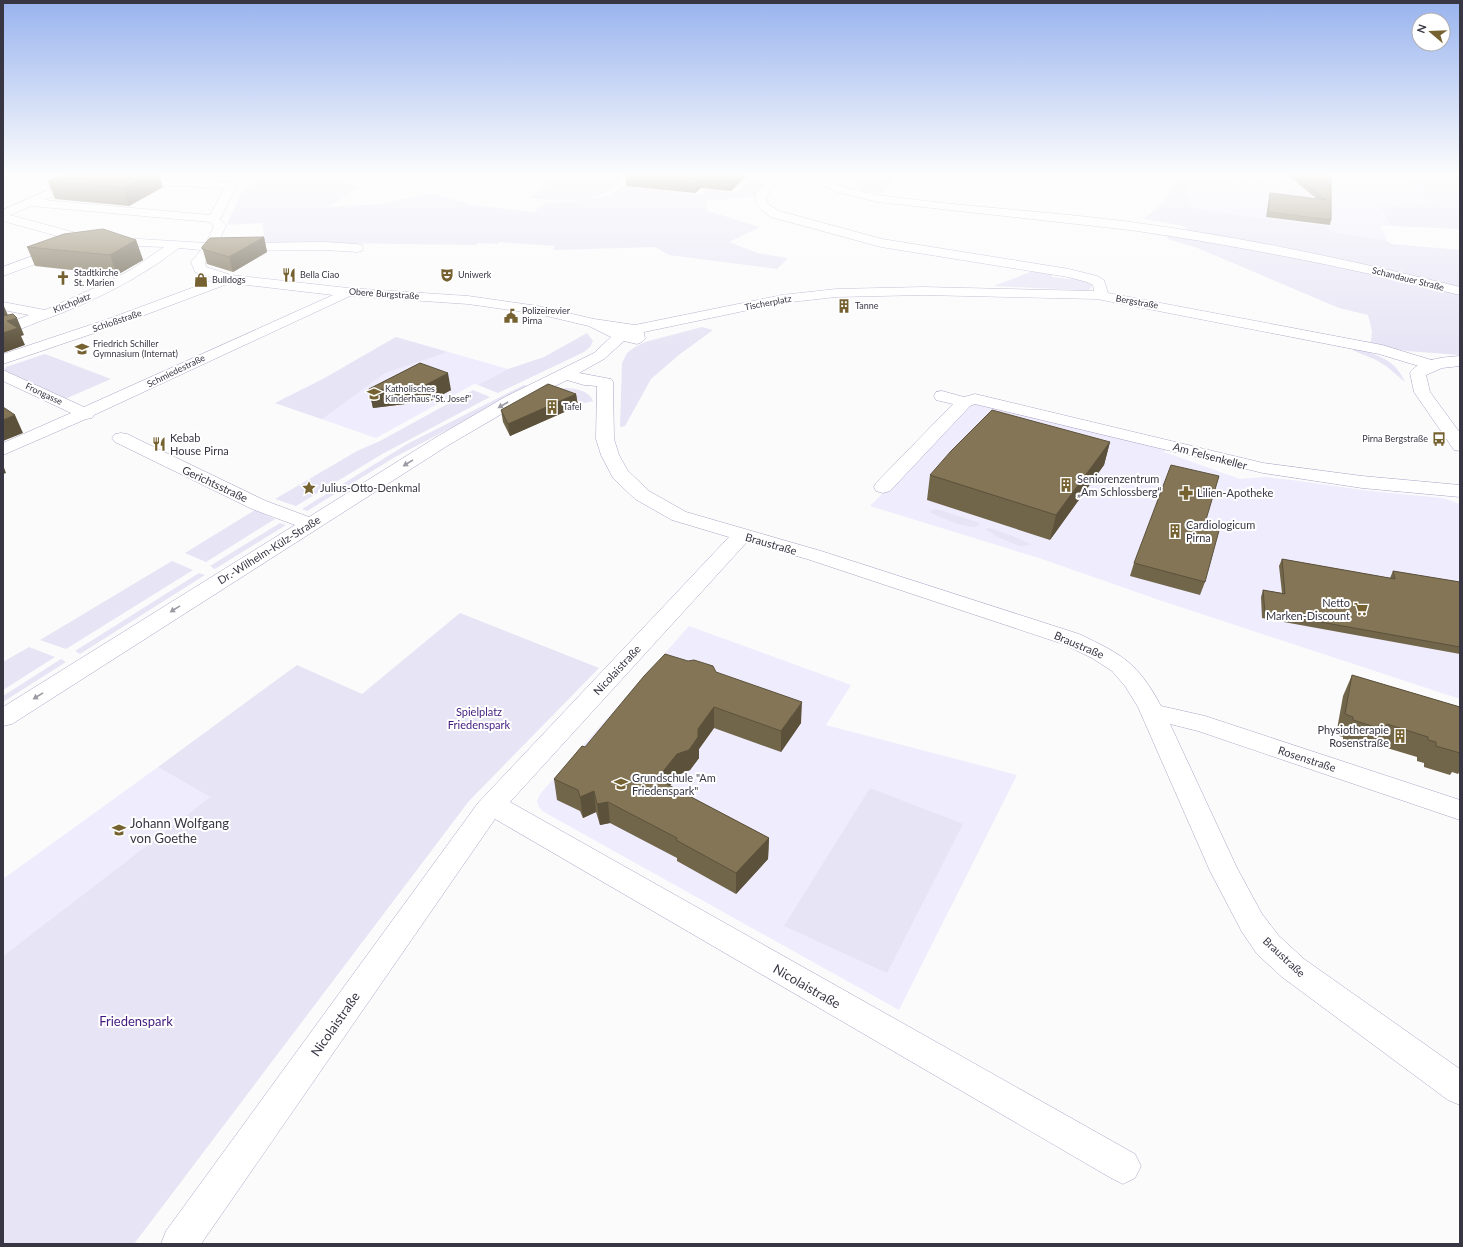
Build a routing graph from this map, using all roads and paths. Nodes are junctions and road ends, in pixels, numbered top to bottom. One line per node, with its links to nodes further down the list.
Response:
1 (62, 233): 5 (street)
2 (216, 233): 8 (street)
3 (845, 233): 14 (street)
4 (1175, 233): 11 (street, Schandauer Straße)
5 (90, 241): 6 (street); 9 (street)
6 (176, 244): 8 (street); 16 (street, Kirchplatz)
7 (357, 248): 8 (street)
8 (208, 250): 10 (street, Obere Burgstraße)
9 (3, 272)
10 (229, 278): 12 (street, Obere Burgstraße); 21 (street, Schloßstraße)
11 (1460, 291)
12 (348, 292): 17 (street, Obere Burgstraße); 30 (street, Schmiedestraße)
13 (836, 293): 14 (street, Bergstraße); 19 (street, Tischerplatz)
14 (1102, 295): 24 (street, Bergstraße)
15 (3, 306): 16 (street, Kirchplatz)
16 (46, 314): 18 (street)
17 (594, 323): 19 (street, Obere Burgstraße); 20 (street, Obere Burgstraße)
18 (3, 330)
19 (636, 335): 20 (street, Tischerplatz); 23 (street, Tischerplatz)
20 (621, 336): 23 (street, Tischerplatz)
21 (3, 359)
22 (1460, 361): 24 (street)
23 (608, 365): 25 (street, Tischerplatz); 25 (street); 37 (street, Braustraße)
24 (1432, 365): 32 (street)
25 (566, 374): 27 (street, Tischerplatz)
26 (3, 375): 30 (street, Frongasse)
27 (538, 388): 36 (street, Dr.-Wilhelm-Külz-Straße, one-way to 36)
28 (942, 396): 29 (street, Am Felsenkeller)
29 (964, 402): 34 (street); 35 (street, Am Felsenkeller)
30 (89, 412): 33 (street, Schmiedestraße)
31 (121, 438): 36 (street, Gerichtsstraße)
32 (1460, 446)
33 (3, 450)
34 (883, 487)
35 (1460, 491)
36 (311, 524): 39 (street, Dr.-Wilhelm-Külz-Straße, one-way to 39)
37 (742, 535): 38 (street, Braustraße); 40 (street, Nicolaistraße)
38 (1153, 713): 41 (street, Rosenstraße); 42 (street, Braustraße)
39 (3, 718)
40 (492, 804): 43 (street, Nicolaistraße); 44 (street, Nicolaistraße)
41 (1460, 810)
42 (1460, 1089)
43 (1124, 1166)
44 (179, 1244)

